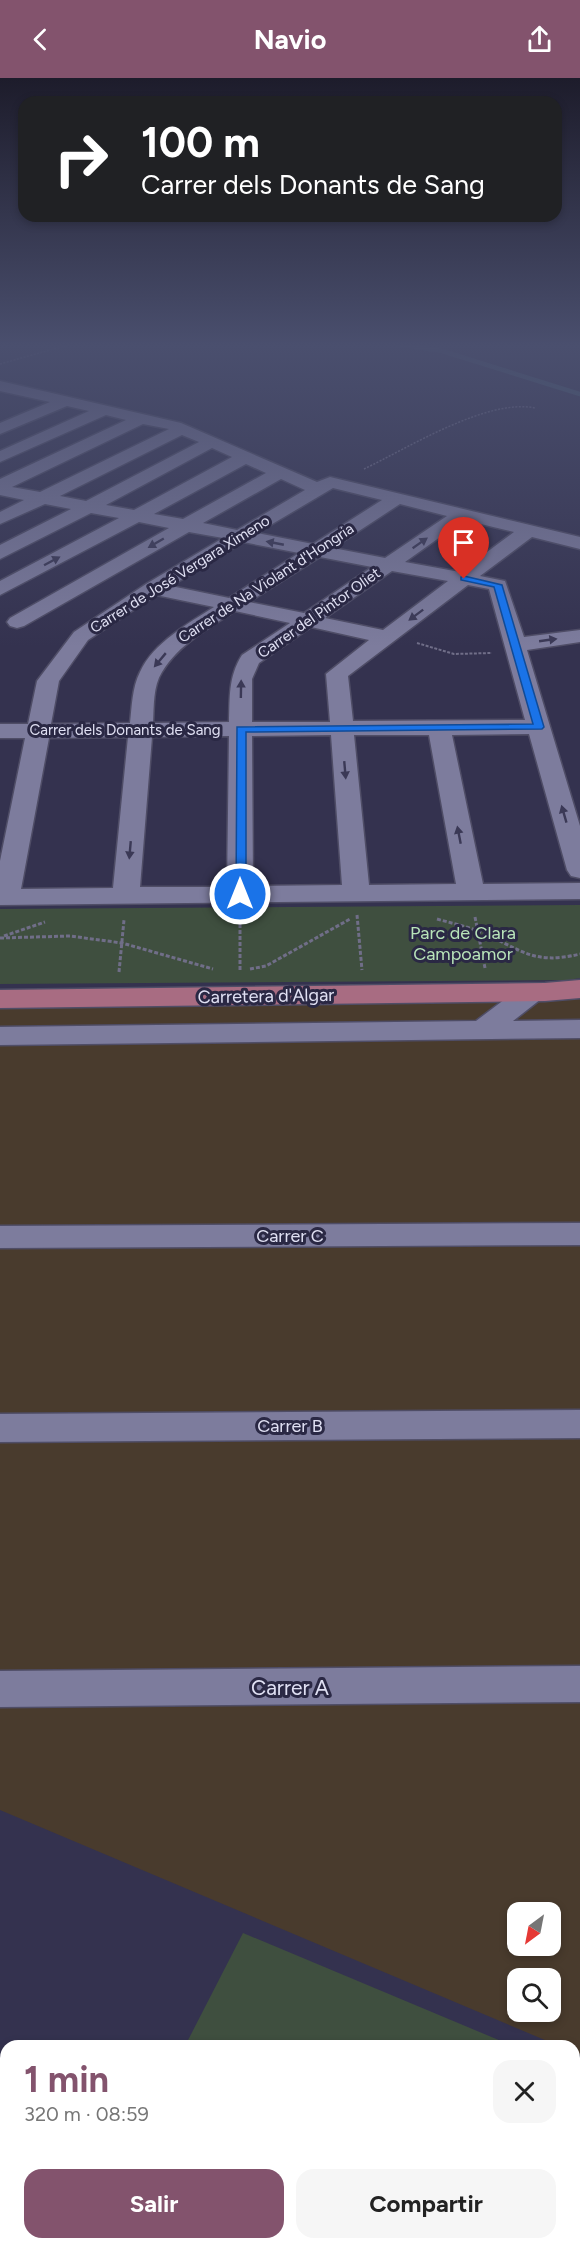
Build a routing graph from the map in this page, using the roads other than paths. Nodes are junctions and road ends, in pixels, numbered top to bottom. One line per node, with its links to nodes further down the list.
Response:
1 (28, 444): 6 (street)
2 (90, 444): 10 (street)
3 (150, 444): 11 (street)
4 (207, 444): 13 (street)
5 (217, 444): 7 (street)
6 (0, 457)
7 (246, 457): 8 (street); 15 (street)
8 (280, 472): 9 (street); 17 (street)
9 (324, 485): 12 (street); 19 (street, Carrer de José Vergara Ximeno)
10 (0, 490): 11 (street)
11 (39, 498): 13 (street); 16 (street)
12 (398, 498): 14 (street); 21 (street, Carrer de Na Violant d'Hongria)
13 (88, 507): 15 (street); 22 (street)
14 (463, 513): 18 (street); 23 (street, Carrer del Pintor Oliet, one-way to 14)
15 (135, 516): 17 (street); 26 (street, one-way to 15)
16 (0, 519)
17 (185, 526): 19 (street); 28 (street, one-way to 28)
18 (531, 529): 20 (street); 24 (street)
19 (240, 536): 21 (street, one-way to 19); 25 (street, Carrer de José Vergara Ximeno)
20 (580, 543)
21 (316, 550): 23 (street); 27 (street, Carrer de Na Violant d'Hongria)
22 (0, 553)
23 (389, 564): 24 (street); 29 (street, Carrer del Pintor Oliet)
24 (464, 579): 32 (street, one-way to 32); 33 (street)
25 (153, 588): 27 (street); 30 (street, Carrer de José Vergara Ximeno)
26 (0, 589)
27 (231, 604): 29 (street); 38 (street, Carrer de Na Violant d'Hongria, one-way to 38)
28 (9, 620): 30 (street)
29 (308, 620): 32 (street); 37 (street, Carrer del Pintor Oliet, one-way to 29)
30 (63, 632): 40 (street, Carrer de José Vergara Ximeno)
31 (580, 636): 33 (street, one-way to 31)
32 (385, 638): 35 (street)
33 (516, 648): 34 (street)
34 (539, 727): 36 (street, Carrer dels Donants de Sang); 41 (street, one-way to 34)
35 (342, 728): 36 (street, Carrer dels Donants de Sang); 37 (street, Carrer dels Donants de Sang); 47 (street, one-way to 47)
36 (438, 728): 43 (street, one-way to 36)
37 (241, 729): 38 (street, Carrer dels Donants de Sang); 44 (street, Carrer del Pintor Oliet)
38 (141, 730): 40 (street, Carrer dels Donants de Sang); 45 (street, Carrer de Na Violant d'Hongria, one-way to 45)
39 (0, 731): 40 (street, Carrer dels Donants de Sang)
40 (38, 731): 46 (street, Carrer de José Vergara Ximeno)
41 (580, 870)
42 (580, 891): 43 (street)
43 (471, 892): 47 (street)
44 (240, 894): 45 (street); 47 (street)
45 (126, 896): 46 (street)
46 (3, 897)
47 (360, 908)
48 (580, 989): 49 (main road, Carretera d'Algar)
49 (538, 993): 50 (main road, Carretera d'Algar); 51 (main road, Carretera d'Algar); 53 (street)
50 (580, 997)
51 (0, 999)
52 (580, 1029): 53 (street, Carretera d'Algar)
53 (483, 1030): 54 (street, Carretera d'Algar)
54 (0, 1036)
55 (580, 1234): 56 (street, Carrer C)
56 (0, 1237)
57 (580, 1424): 58 (street, Carrer B)
58 (0, 1428)
59 (580, 1684): 60 (street, Carrer A)
60 (0, 1689)

